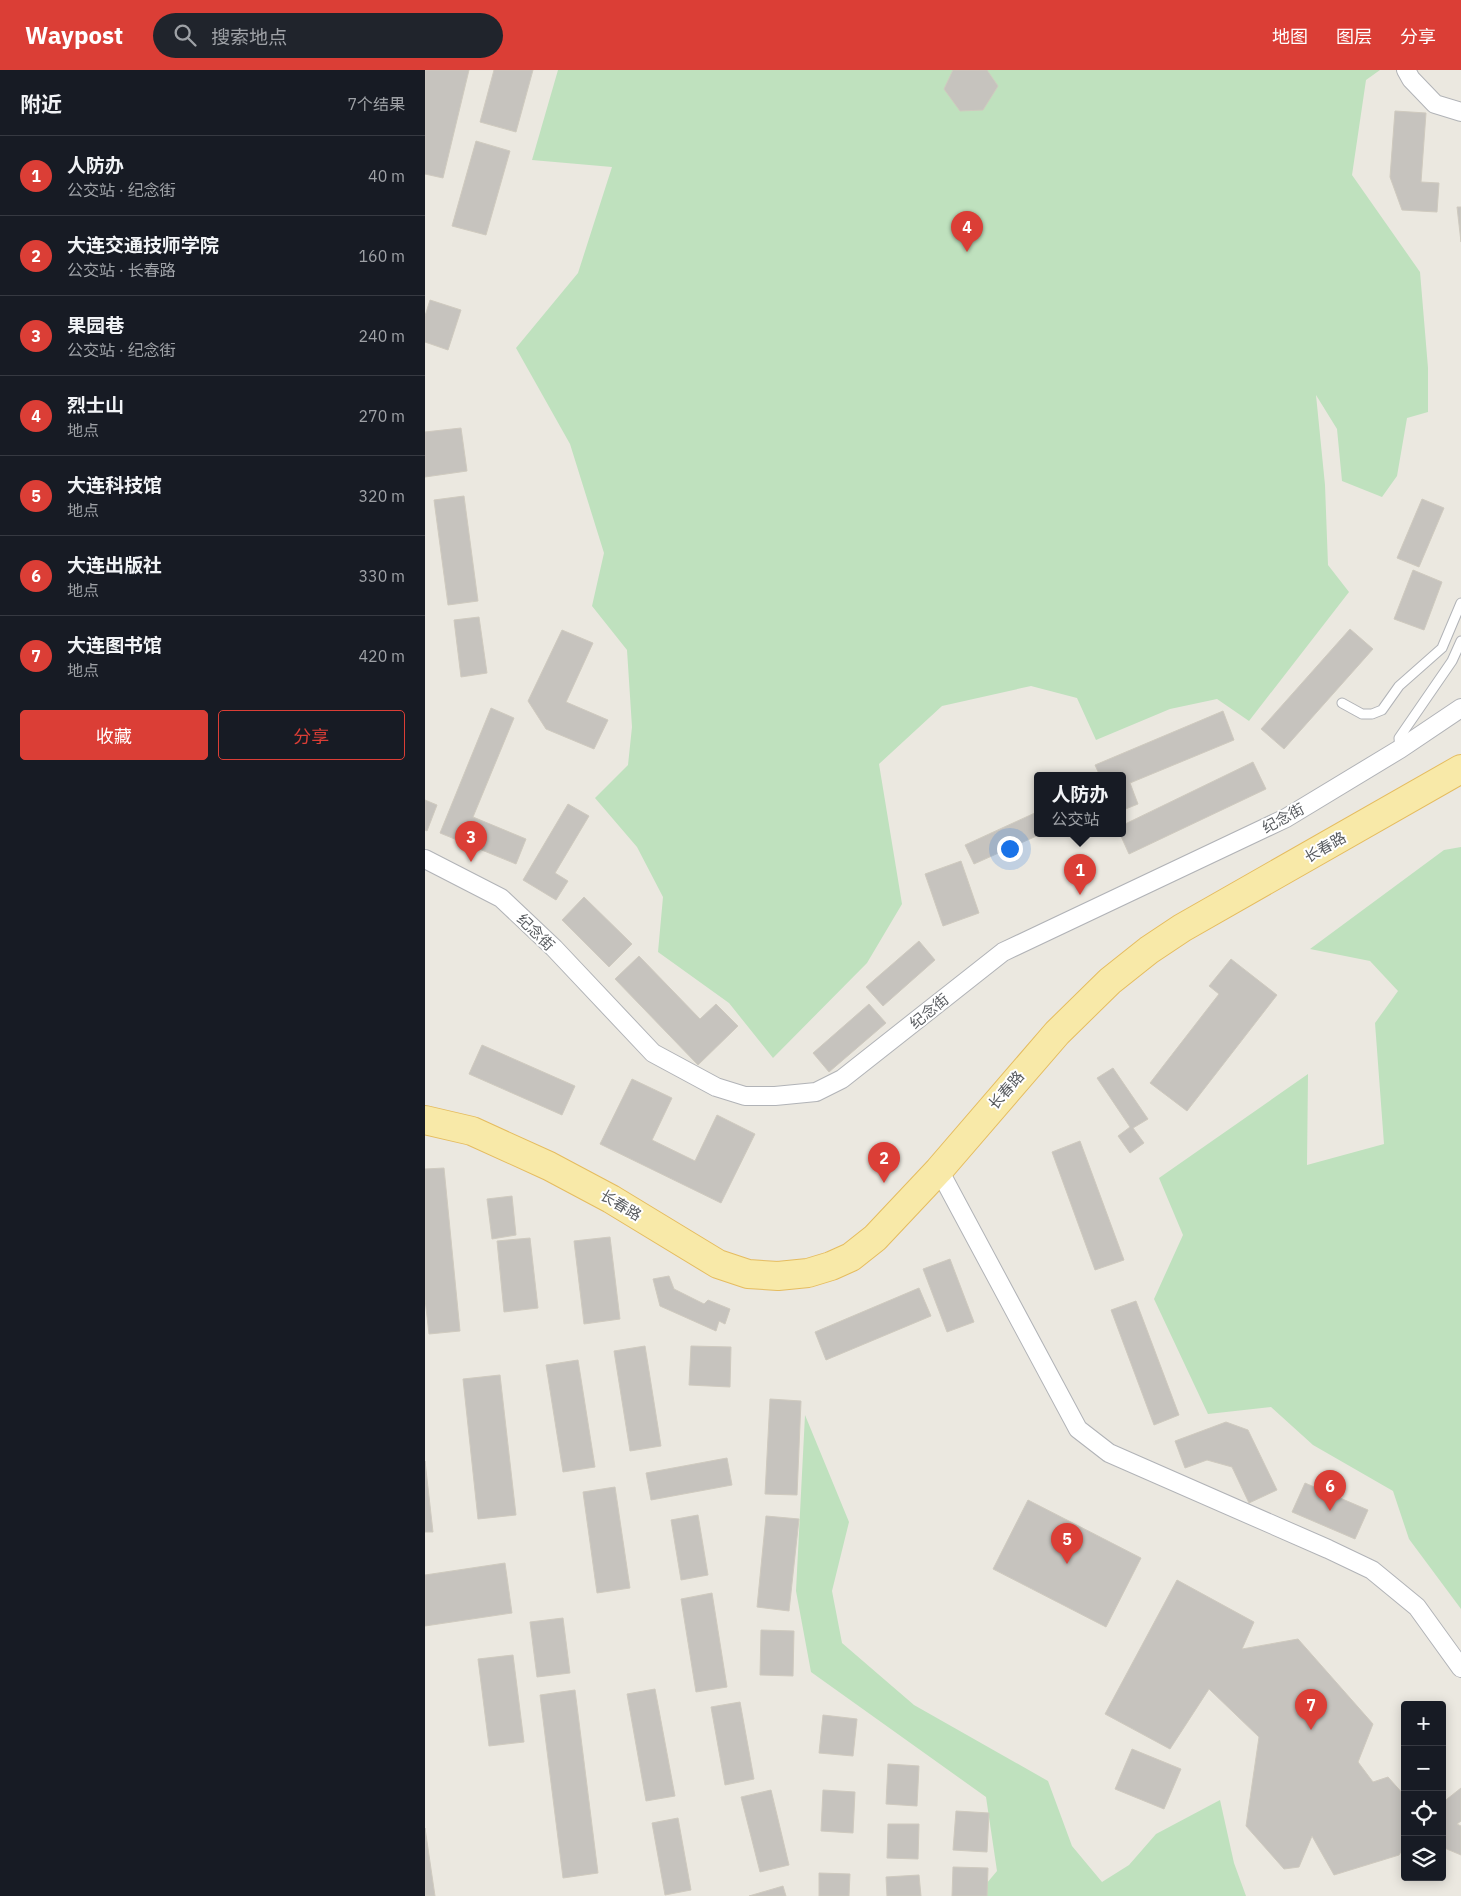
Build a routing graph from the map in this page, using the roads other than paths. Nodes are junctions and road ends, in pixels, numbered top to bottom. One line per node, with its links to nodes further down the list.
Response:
1 (1405, 70): 2 (street)
2 (1461, 112)
3 (1461, 603): 5 (lane)
4 (1461, 642): 7 (lane)
5 (1342, 703)
6 (1461, 708): 7 (street, 纪念街)
7 (1400, 749): 9 (street, 纪念街)
8 (1461, 769): 14 (main road, 长春路)
9 (425, 859)
10 (425, 1106): 13 (main road, 长春路)
11 (425, 1120): 13 (main road, 长春路)
12 (425, 1133): 13 (main road, 长春路)
13 (549, 1166): 14 (main road, 长春路)
14 (939, 1170): 15 (street)
15 (1461, 1668)

